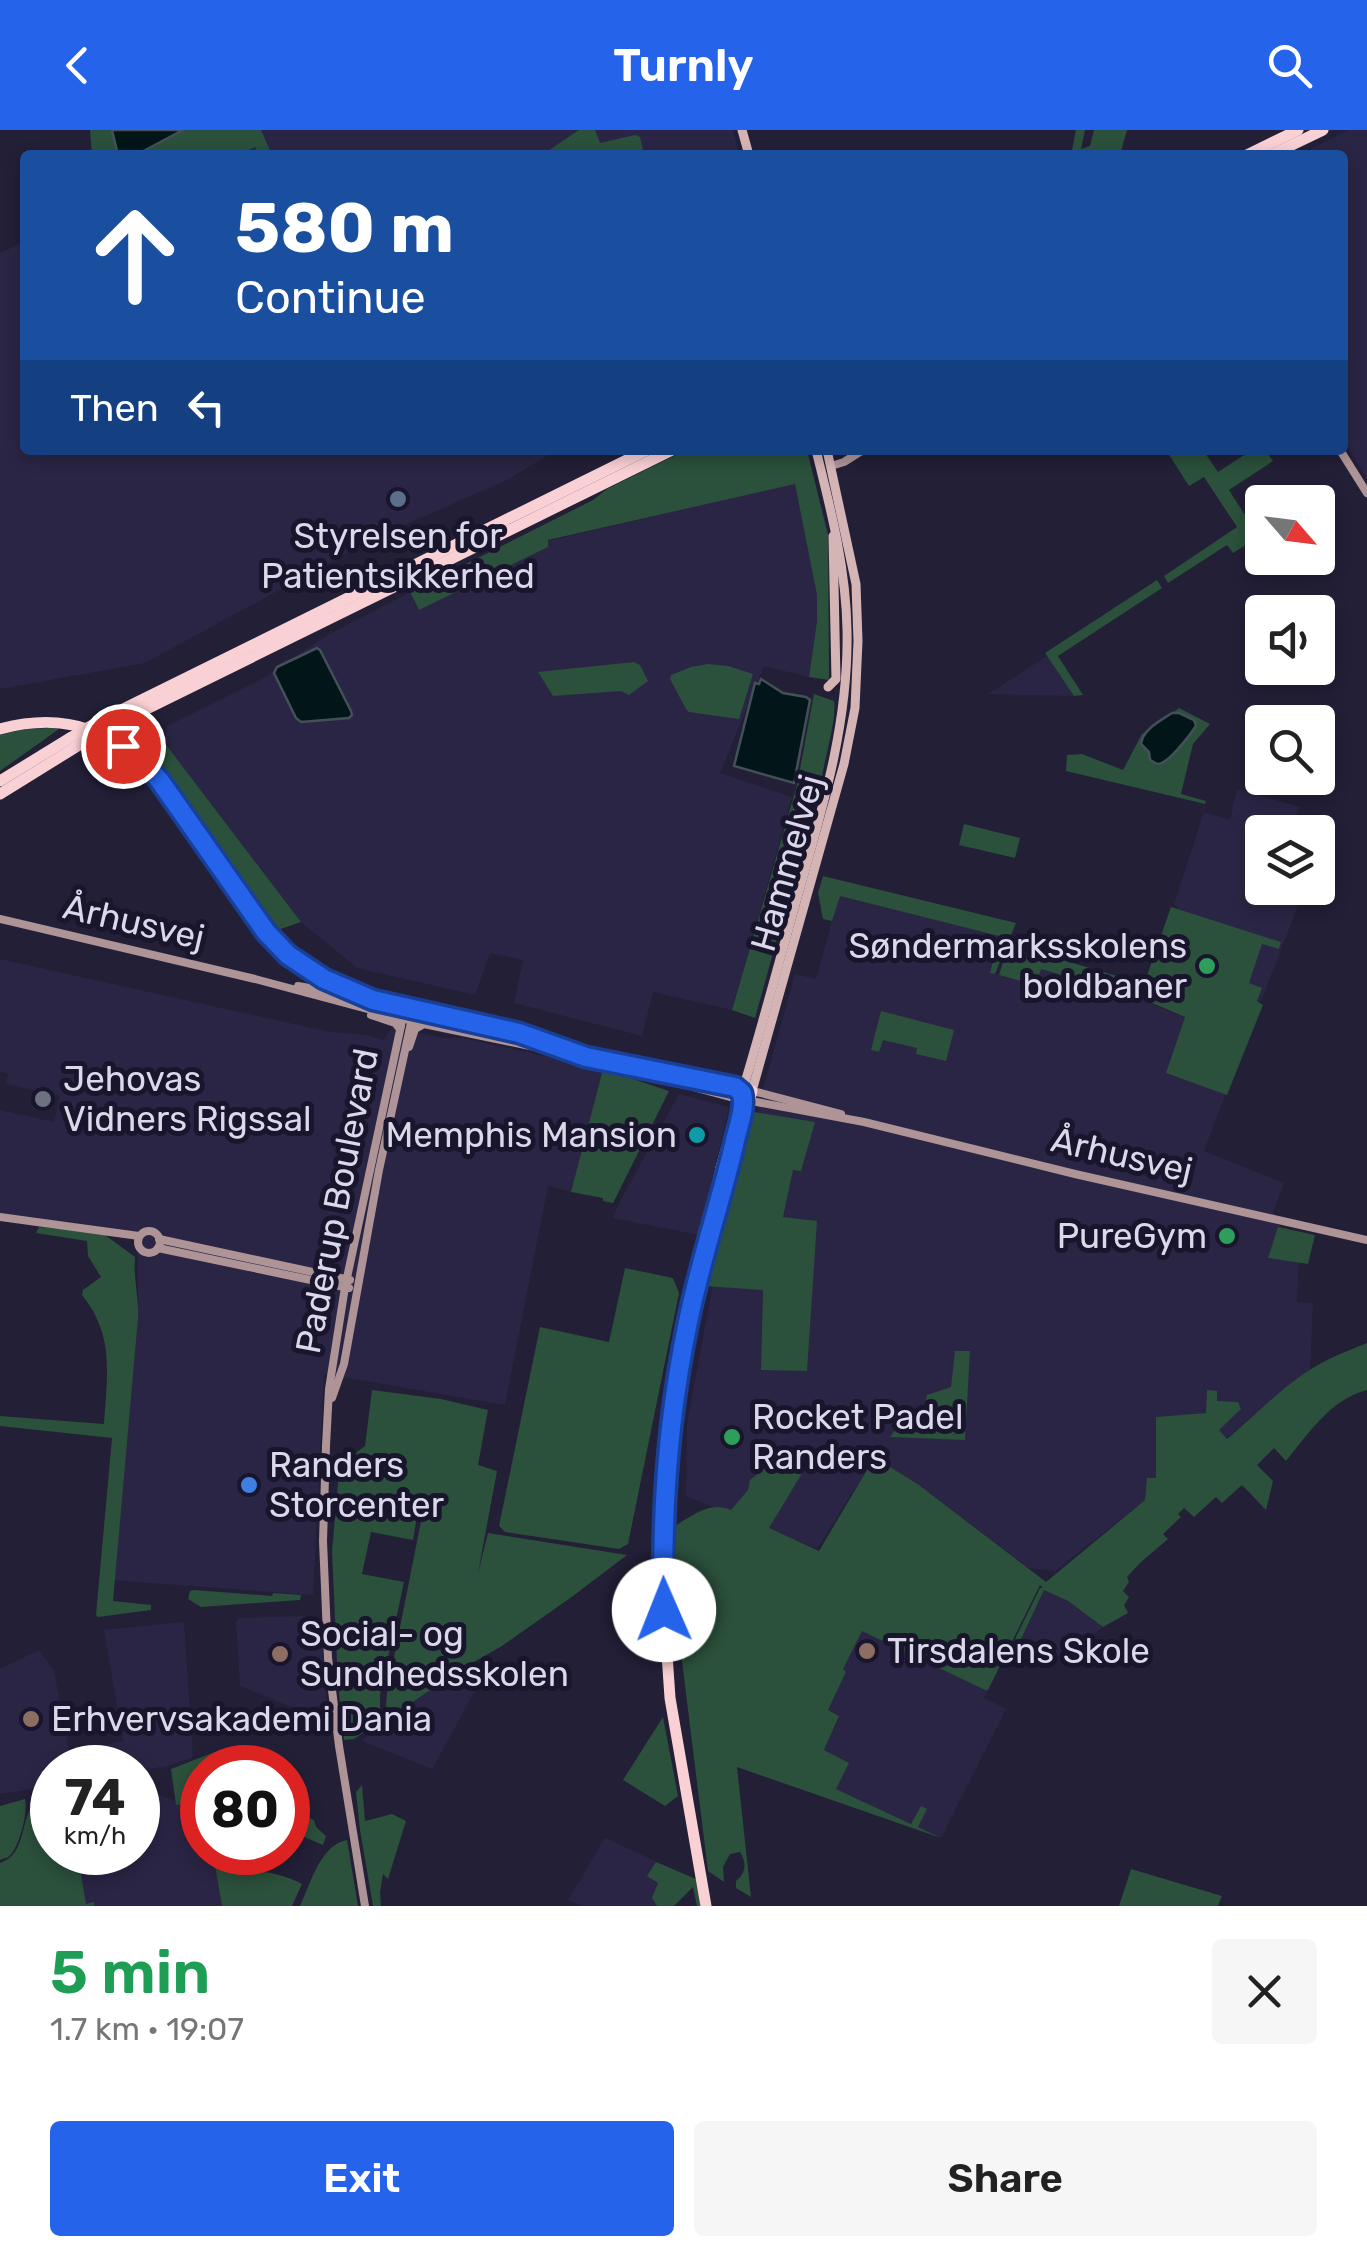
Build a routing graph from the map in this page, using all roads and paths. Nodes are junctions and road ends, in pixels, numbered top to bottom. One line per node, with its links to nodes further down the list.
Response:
1 (1298, 130): 3 (highway)
2 (1322, 130): 4 (highway)
3 (1257, 150)
4 (1282, 150)
5 (637, 455): 15 (highway, bridge)
6 (662, 455): 16 (highway, bridge)
7 (854, 455): 9 (main road)
8 (1343, 455): 11 (main road)
9 (826, 457): 10 (main road, Hammelvej); 10 (main road); 26 (main road, Hammelvej)
10 (823, 476): 12 (main road, Hammelvej)
11 (1367, 493)
12 (832, 513): 13 (main road); 26 (main road, Hammelvej)
13 (828, 687)
14 (0, 729): 20 (highway)
15 (0, 781)
16 (0, 794)
17 (0, 919): 18 (main road, Århusvej)
18 (254, 979): 19 (main road, Århusvej); 20 (main road, Århusvej)
19 (324, 998): 21 (main road, Århusvej); 23 (main road)
20 (373, 1000): 21 (main road, Århusvej)
21 (409, 1012): 22 (main road, Århusvej); 23 (main road, Paderup Boulevard); 24 (main road, Århusvej); 28 (main road, Paderup Boulevard)
22 (424, 1024): 24 (main road, Århusvej); 28 (main road)
23 (400, 1029): 34 (main road, Paderup Boulevard)
24 (586, 1057): 25 (main road, Århusvej)
25 (630, 1067): 26 (main road, Århusvej); 26 (main road, Århusvej)
26 (746, 1095): 27 (main road, Århusvej); 27 (main road, Århusvej); 33 (highway, Hammelvej); 33 (highway, Hammelvej)
27 (864, 1122): 31 (main road, Århusvej)
28 (386, 1133): 35 (main road, Paderup Boulevard)
29 (0, 1217): 30 (main road)
30 (138, 1240): 32 (main road); 32 (main road)
31 (1367, 1240)
32 (158, 1243): 34 (main road)
33 (697, 1282): 38 (highway, Hammelvej)
34 (346, 1283): 35 (main road); 36 (main road, Paderup Boulevard)
35 (358, 1285): 36 (main road, Paderup Boulevard)
36 (329, 1406): 37 (main road, Paderup Boulevard)
37 (365, 1906)
38 (706, 1906)

